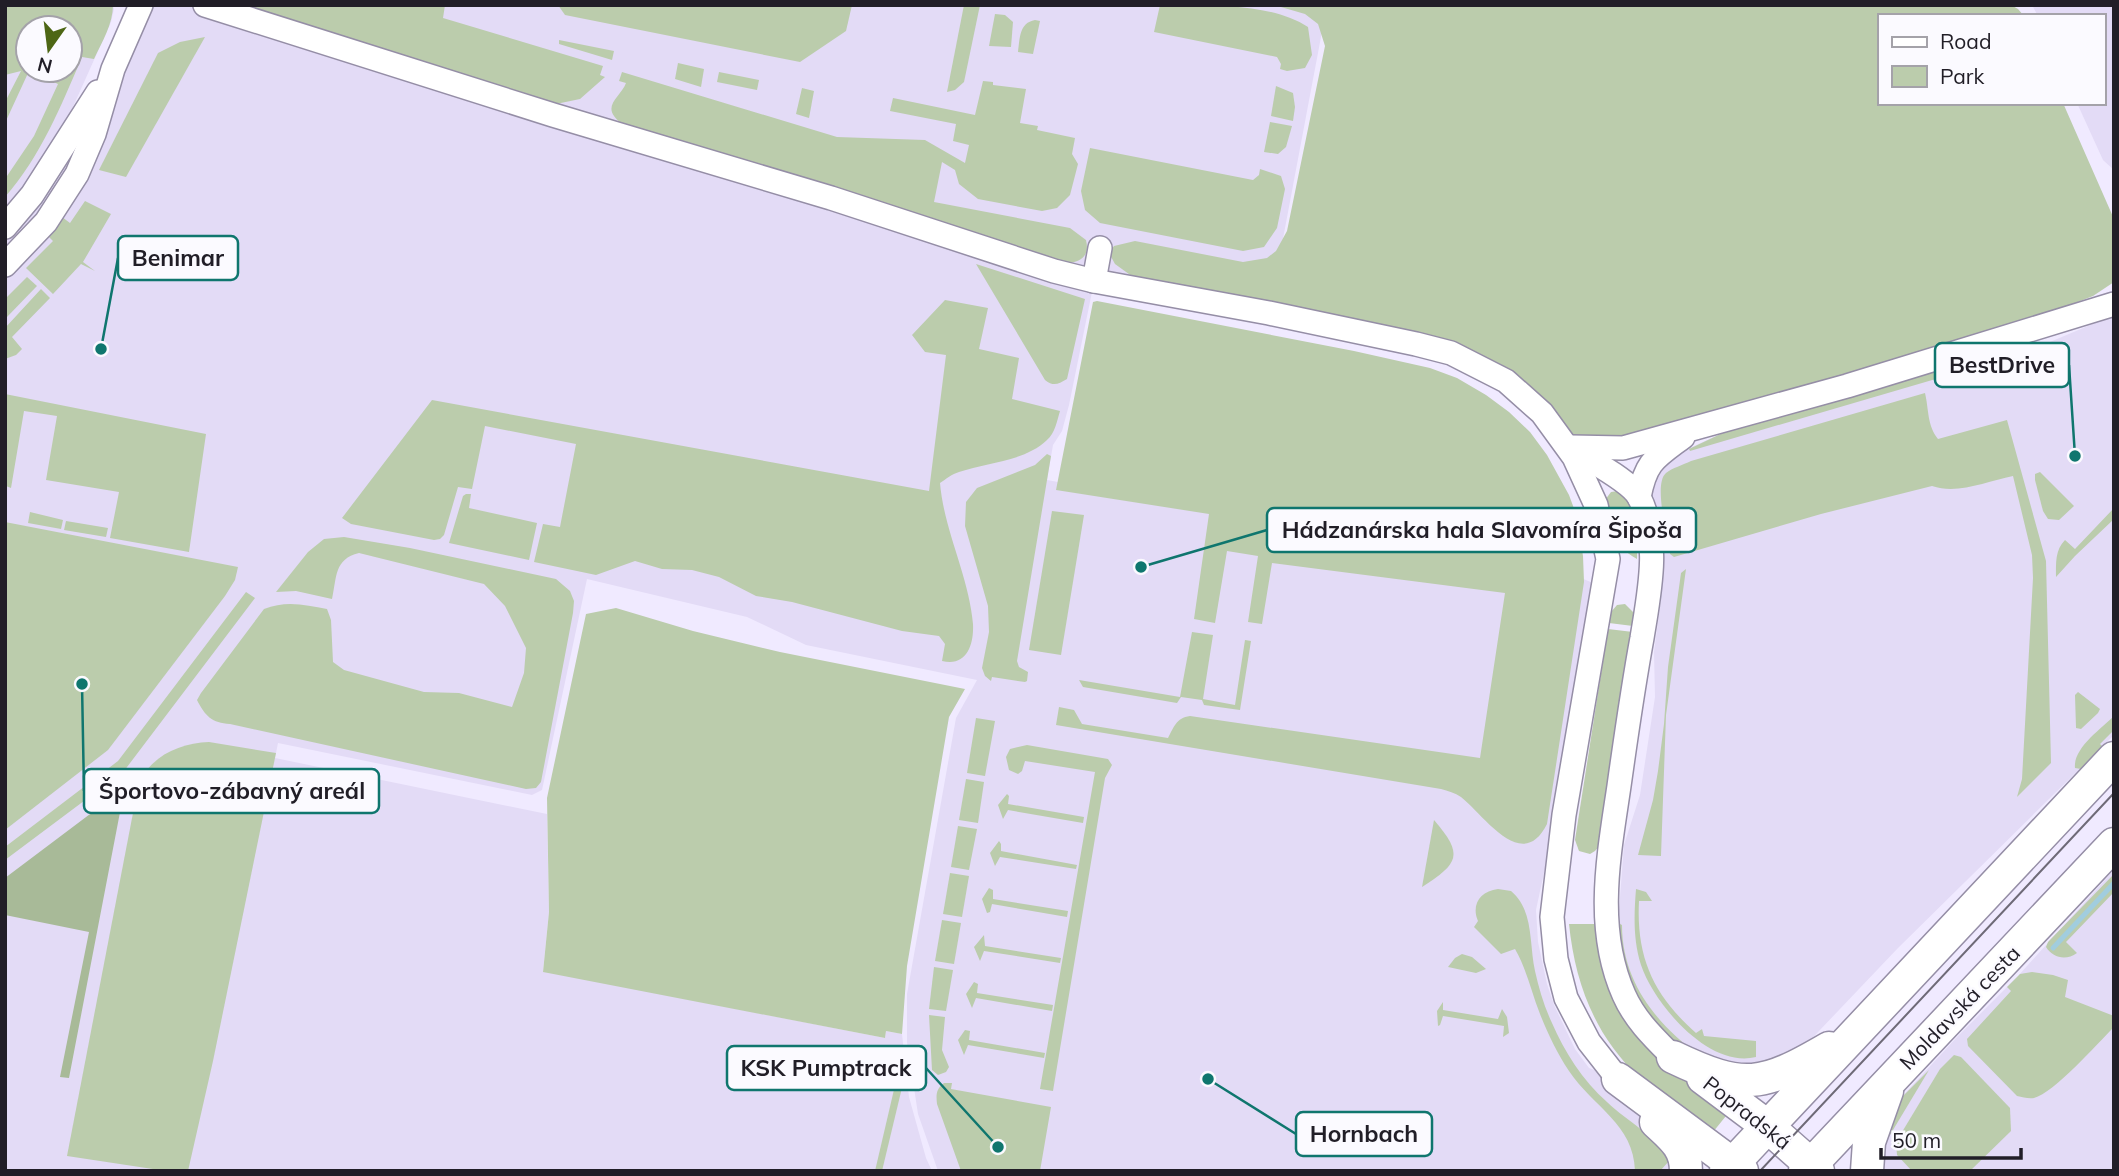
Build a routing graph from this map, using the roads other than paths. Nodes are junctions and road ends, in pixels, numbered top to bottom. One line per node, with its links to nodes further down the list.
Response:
1 (141, 5): 3 (street)
2 (205, 5): 7 (street)
3 (113, 69): 4 (street); 6 (street)
4 (5, 227)
5 (1100, 248): 7 (street)
6 (5, 265)
7 (1094, 281): 11 (street)
8 (2114, 291): 9 (street)
9 (2103, 306): 10 (street)
10 (1692, 430): 12 (street); 14 (street)
11 (1568, 446): 12 (street); 13 (street); 15 (street)
12 (1623, 448): 13 (street)
13 (1602, 468): 14 (street); 15 (street)
14 (1639, 497): 19 (street)
15 (1596, 505): 20 (street)
16 (2114, 758): 18 (street)
17 (2114, 844): 21 (street, Moldavská cesta)
18 (1854, 1034): 19 (street); 22 (street)
19 (1674, 1056): 22 (street, Popradská)
20 (1618, 1079): 23 (street); 25 (street)
21 (1891, 1080): 24 (street, Moldavská cesta); 26 (street)
22 (1768, 1126): 23 (street); 24 (street, Popradská)
23 (1734, 1168)
24 (1811, 1169)
25 (1685, 1171)
26 (1867, 1171)

